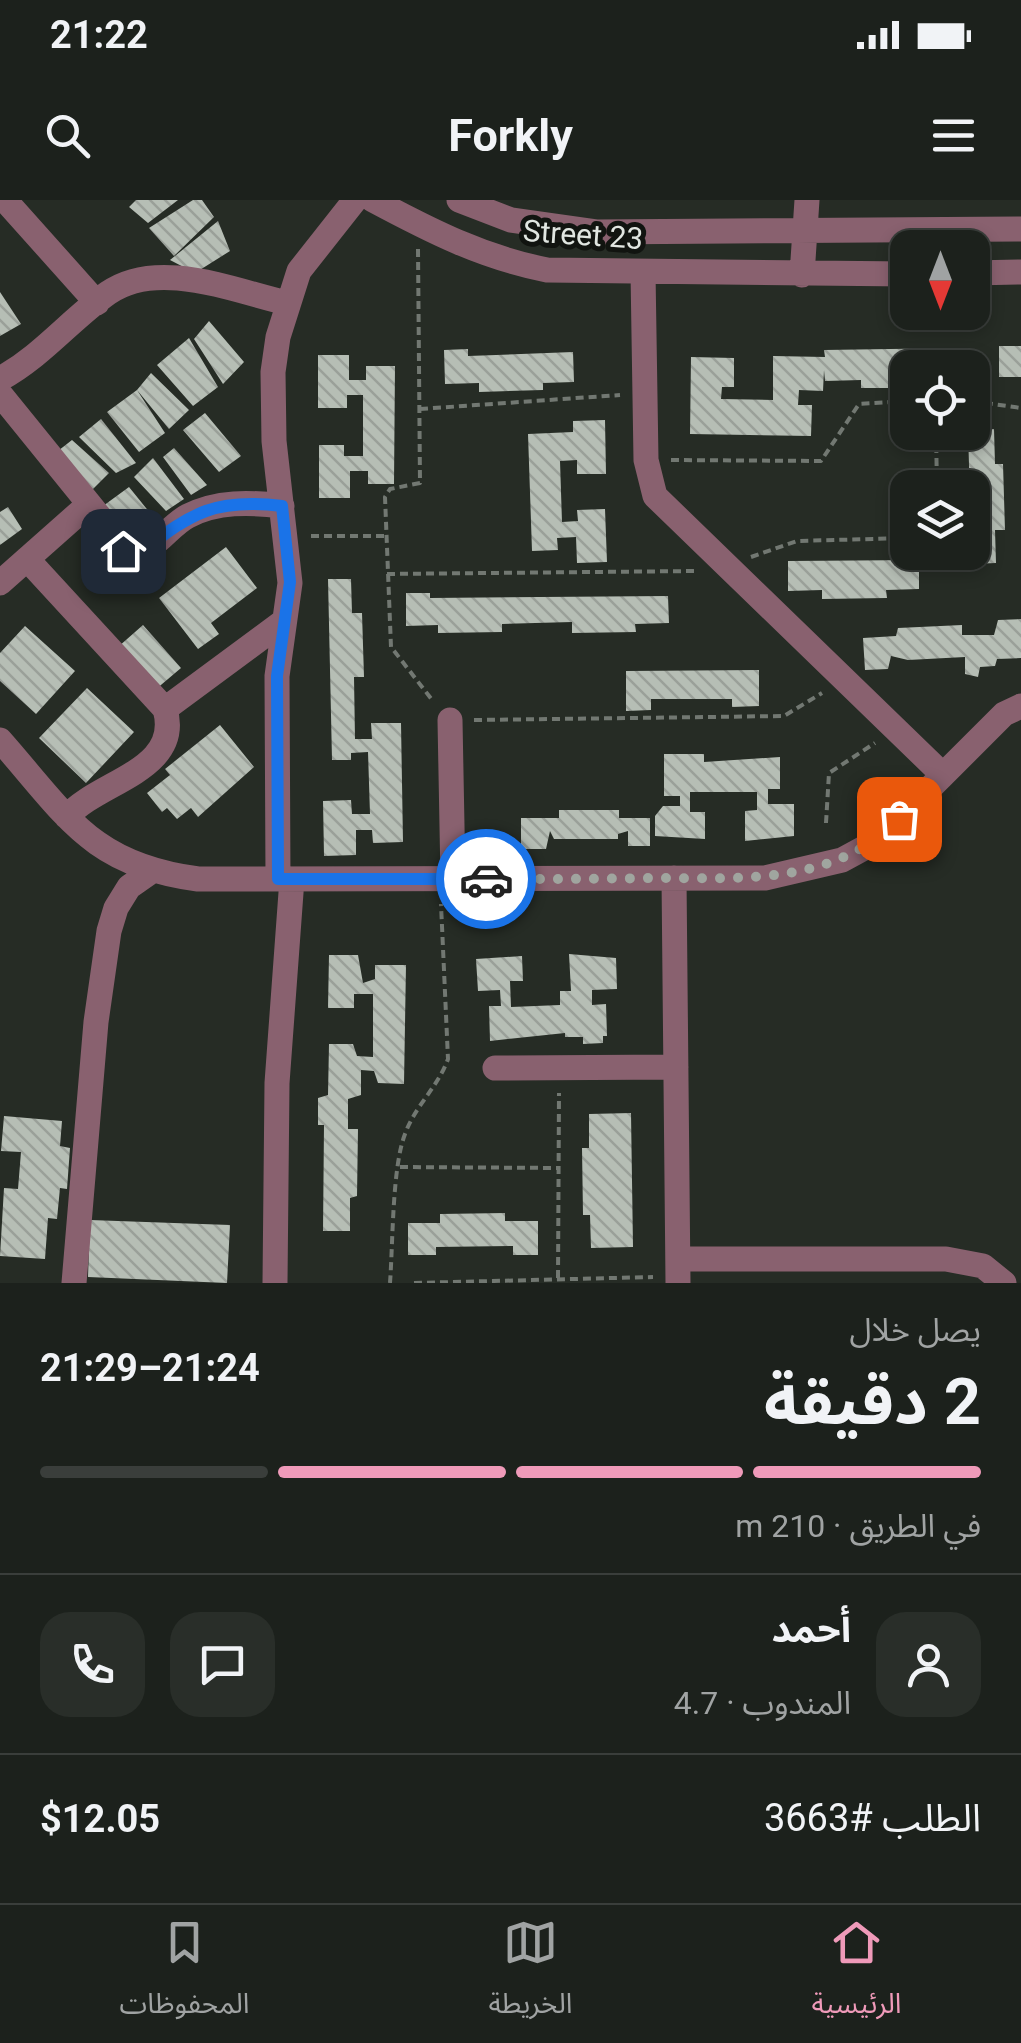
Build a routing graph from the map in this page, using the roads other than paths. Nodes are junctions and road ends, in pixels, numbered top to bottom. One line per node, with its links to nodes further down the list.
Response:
1 (5, 200): 13 (street)
2 (356, 200): 14 (street)
3 (373, 200): 8 (street, Street 23)
4 (459, 200): 7 (street, Street 23)
5 (807, 200): 7 (street)
6 (1021, 229): 7 (street, Street 23)
7 (805, 233): 12 (street)
8 (642, 272): 12 (street, Street 23); 26 (street)
9 (1021, 272): 10 (street)
10 (990, 273)
11 (890, 274): 12 (street, Street 23)
12 (802, 275)
13 (98, 303): 14 (street); 15 (street)
14 (287, 303): 18 (street)
15 (0, 379)
16 (0, 394): 17 (street)
17 (88, 505): 18 (street); 19 (street)
18 (282, 506): 21 (street)
19 (28, 558): 20 (street); 23 (street)
20 (0, 583)
21 (284, 621): 23 (street); 30 (street)
22 (1021, 706): 26 (street)
23 (165, 709): 27 (street)
24 (450, 720): 31 (street)
25 (0, 740): 27 (street)
26 (943, 775): 29 (street)
27 (67, 817): 28 (street)
28 (148, 872): 30 (street); 35 (street)
29 (674, 878): 31 (street); 32 (street)
30 (285, 879): 31 (street); 36 (street)
31 (447, 879)
32 (676, 1067): 33 (street); 34 (street)
33 (496, 1068)
34 (678, 1273): 37 (street)
35 (74, 1283)
36 (274, 1283)
37 (1004, 1283)

